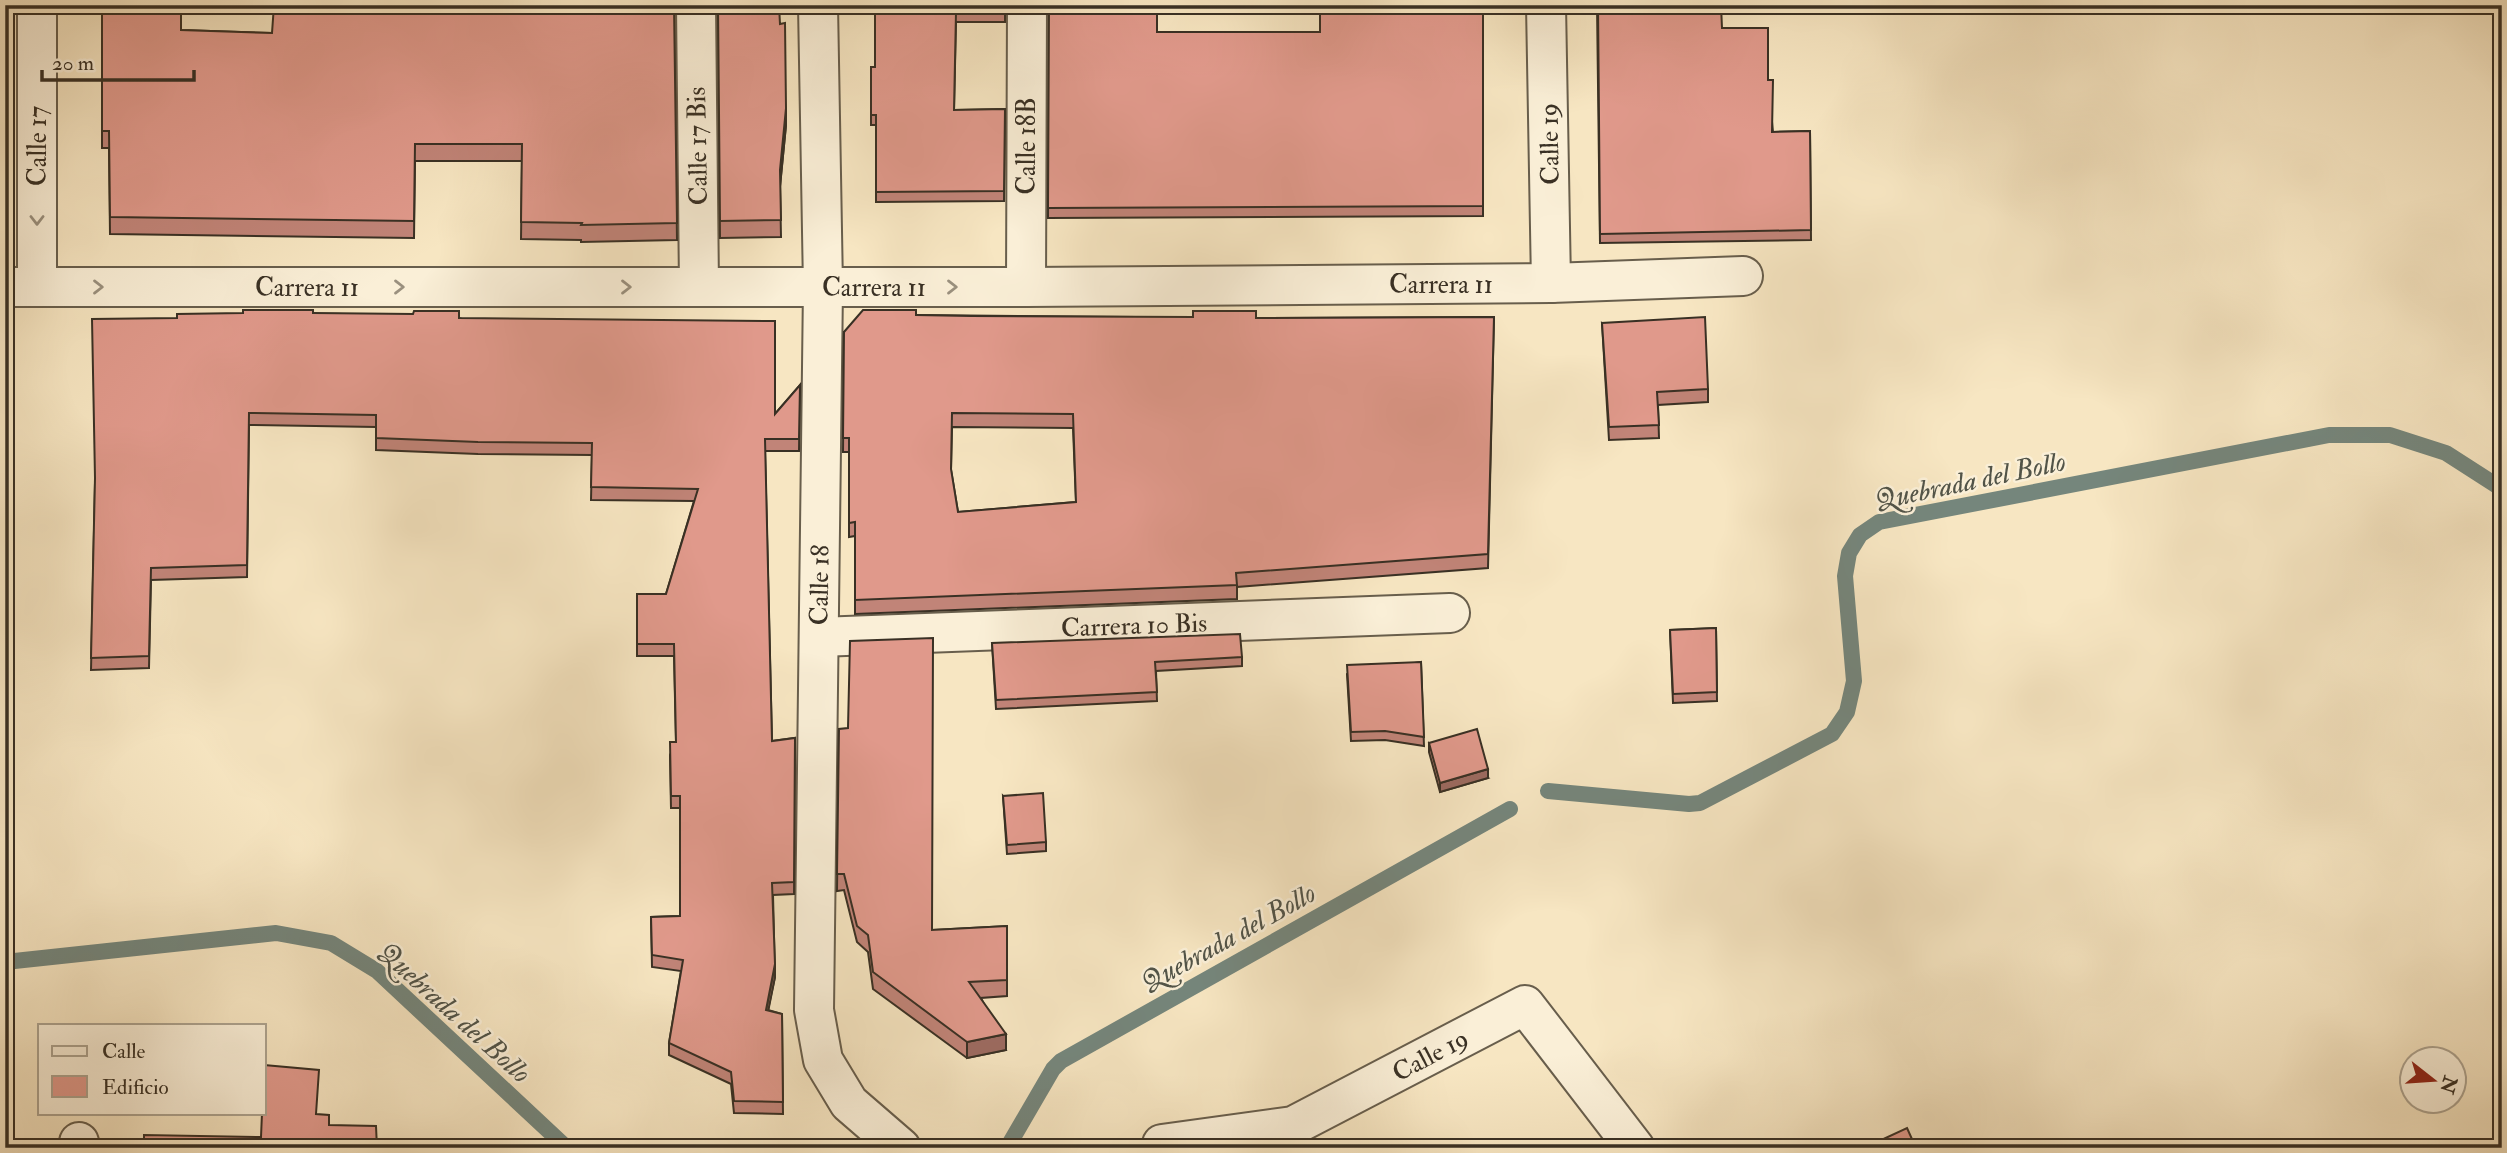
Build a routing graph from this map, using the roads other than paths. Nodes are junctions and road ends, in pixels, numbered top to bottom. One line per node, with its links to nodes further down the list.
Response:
1 (37, 5): 8 (street, Calle 17, one-way to 8)
2 (696, 5): 9 (street, Calle 17 Bis)
3 (818, 5): 10 (street, Calle 18)
4 (1027, 5): 11 (street, Calle 18B)
5 (1546, 5): 7 (street, Calle 19)
6 (1743, 276): 7 (street, Carrera 11)
7 (1551, 283): 11 (street, Carrera 11)
8 (21, 287): 9 (street, Carrera 11, one-way to 9)
9 (699, 287): 10 (street, Carrera 11)
10 (823, 287): 11 (street, Carrera 11, one-way to 11); 13 (street, Calle 18)
11 (1026, 287)
12 (1450, 613): 13 (street, Carrera 10 Bis)
13 (819, 637): 14 (street, Calle 18)
14 (895, 1144)
15 (1161, 1146): 16 (street, Calle 19)
16 (1635, 1148)

